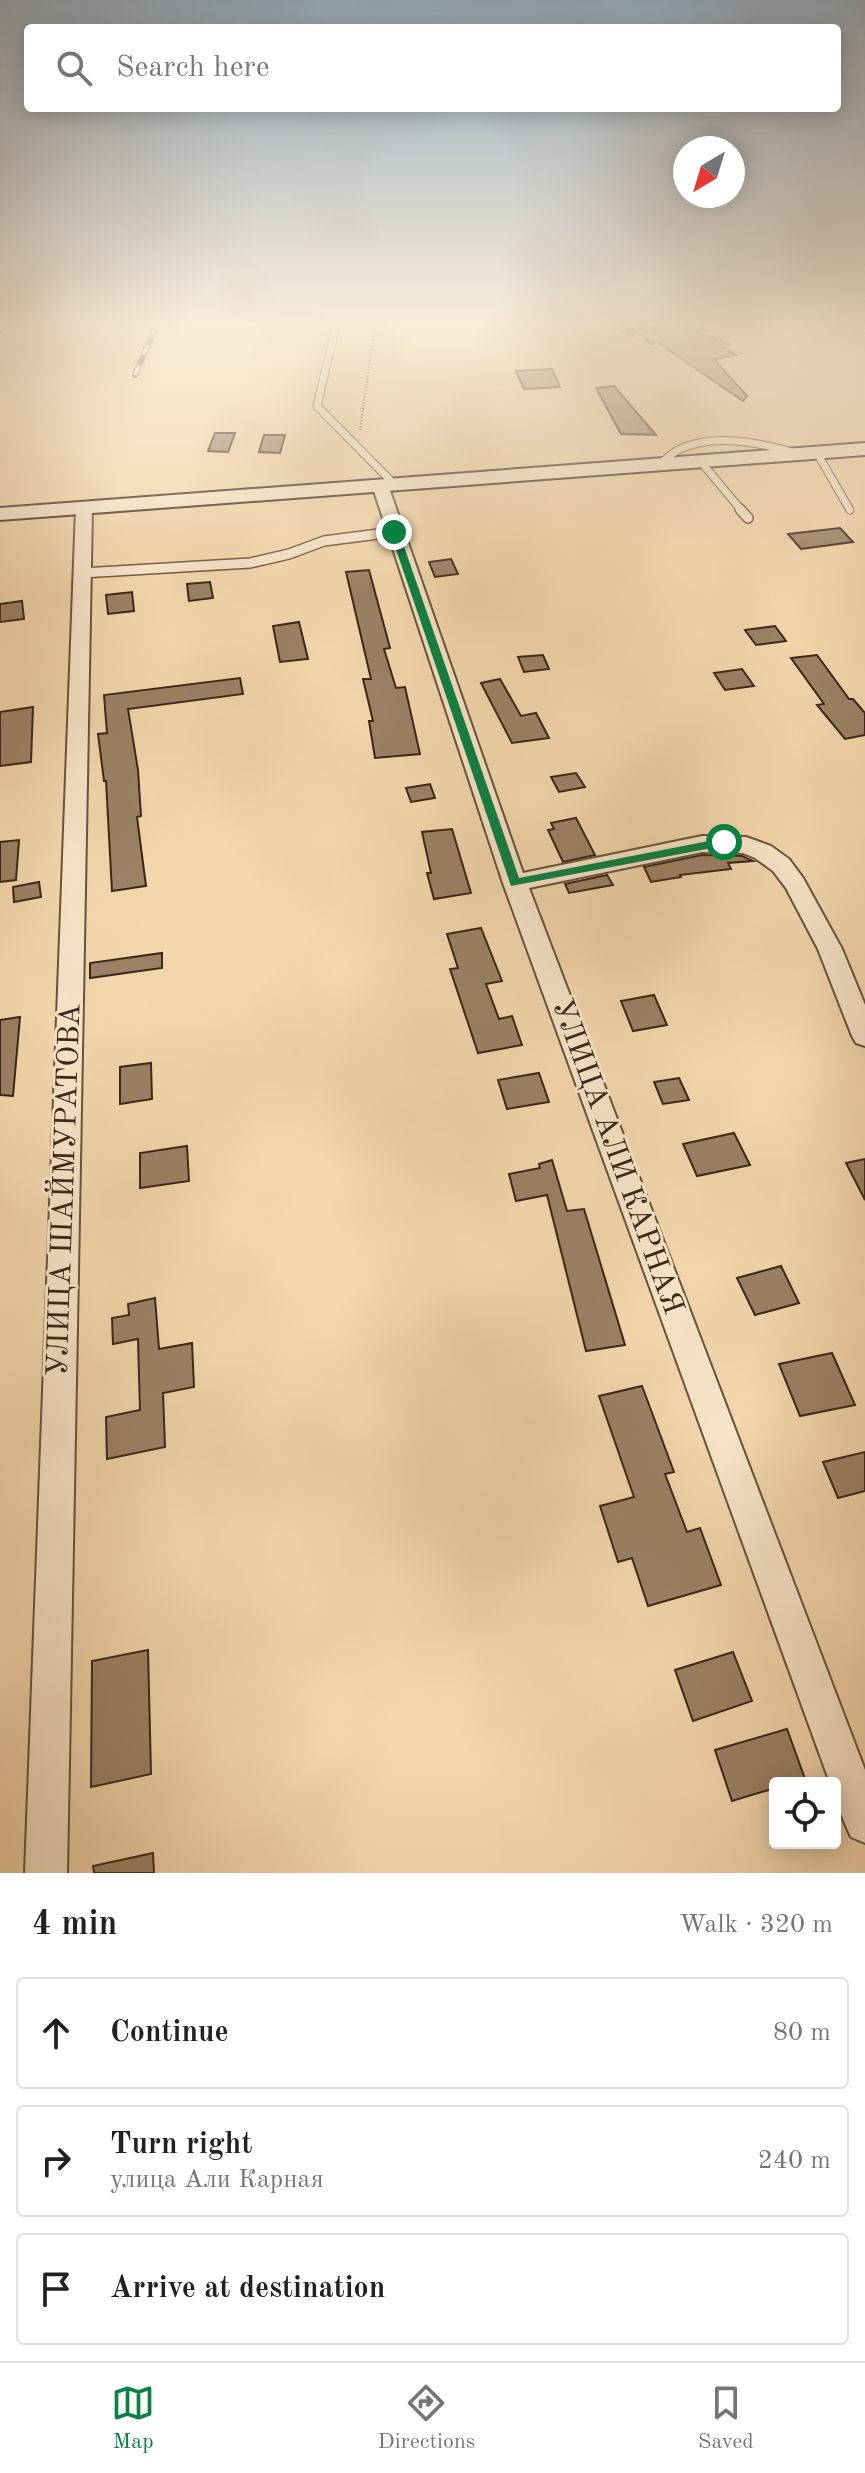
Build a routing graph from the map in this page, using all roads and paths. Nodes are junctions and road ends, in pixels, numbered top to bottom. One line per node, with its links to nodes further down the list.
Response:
1 (325, 413): 3 (lane)
2 (364, 413): 3 (path)
3 (355, 443): 8 (lane)
4 (865, 449): 5 (street)
5 (808, 453): 6 (street); 7 (lane); 10 (lane)
6 (701, 462): 7 (street); 12 (lane)
7 (658, 465): 8 (street)
8 (389, 487): 9 (street); 13 (street, УЛИЦА АЛИ КАРНАЯ)
9 (84, 508): 11 (street); 14 (street, УЛИЦА ШАЙМУРАТОВА)
10 (850, 510)
11 (0, 514)
12 (748, 518)
13 (394, 532): 14 (lane); 15 (street, УЛИЦА АЛИ КАРНАЯ)
14 (82, 573): 18 (street, УЛИЦА ШАЙМУРАТОВА)
15 (515, 883): 16 (street); 17 (street, УЛИЦА АЛИ КАРНАЯ)
16 (865, 1036)
17 (865, 1823)
18 (46, 1873)

